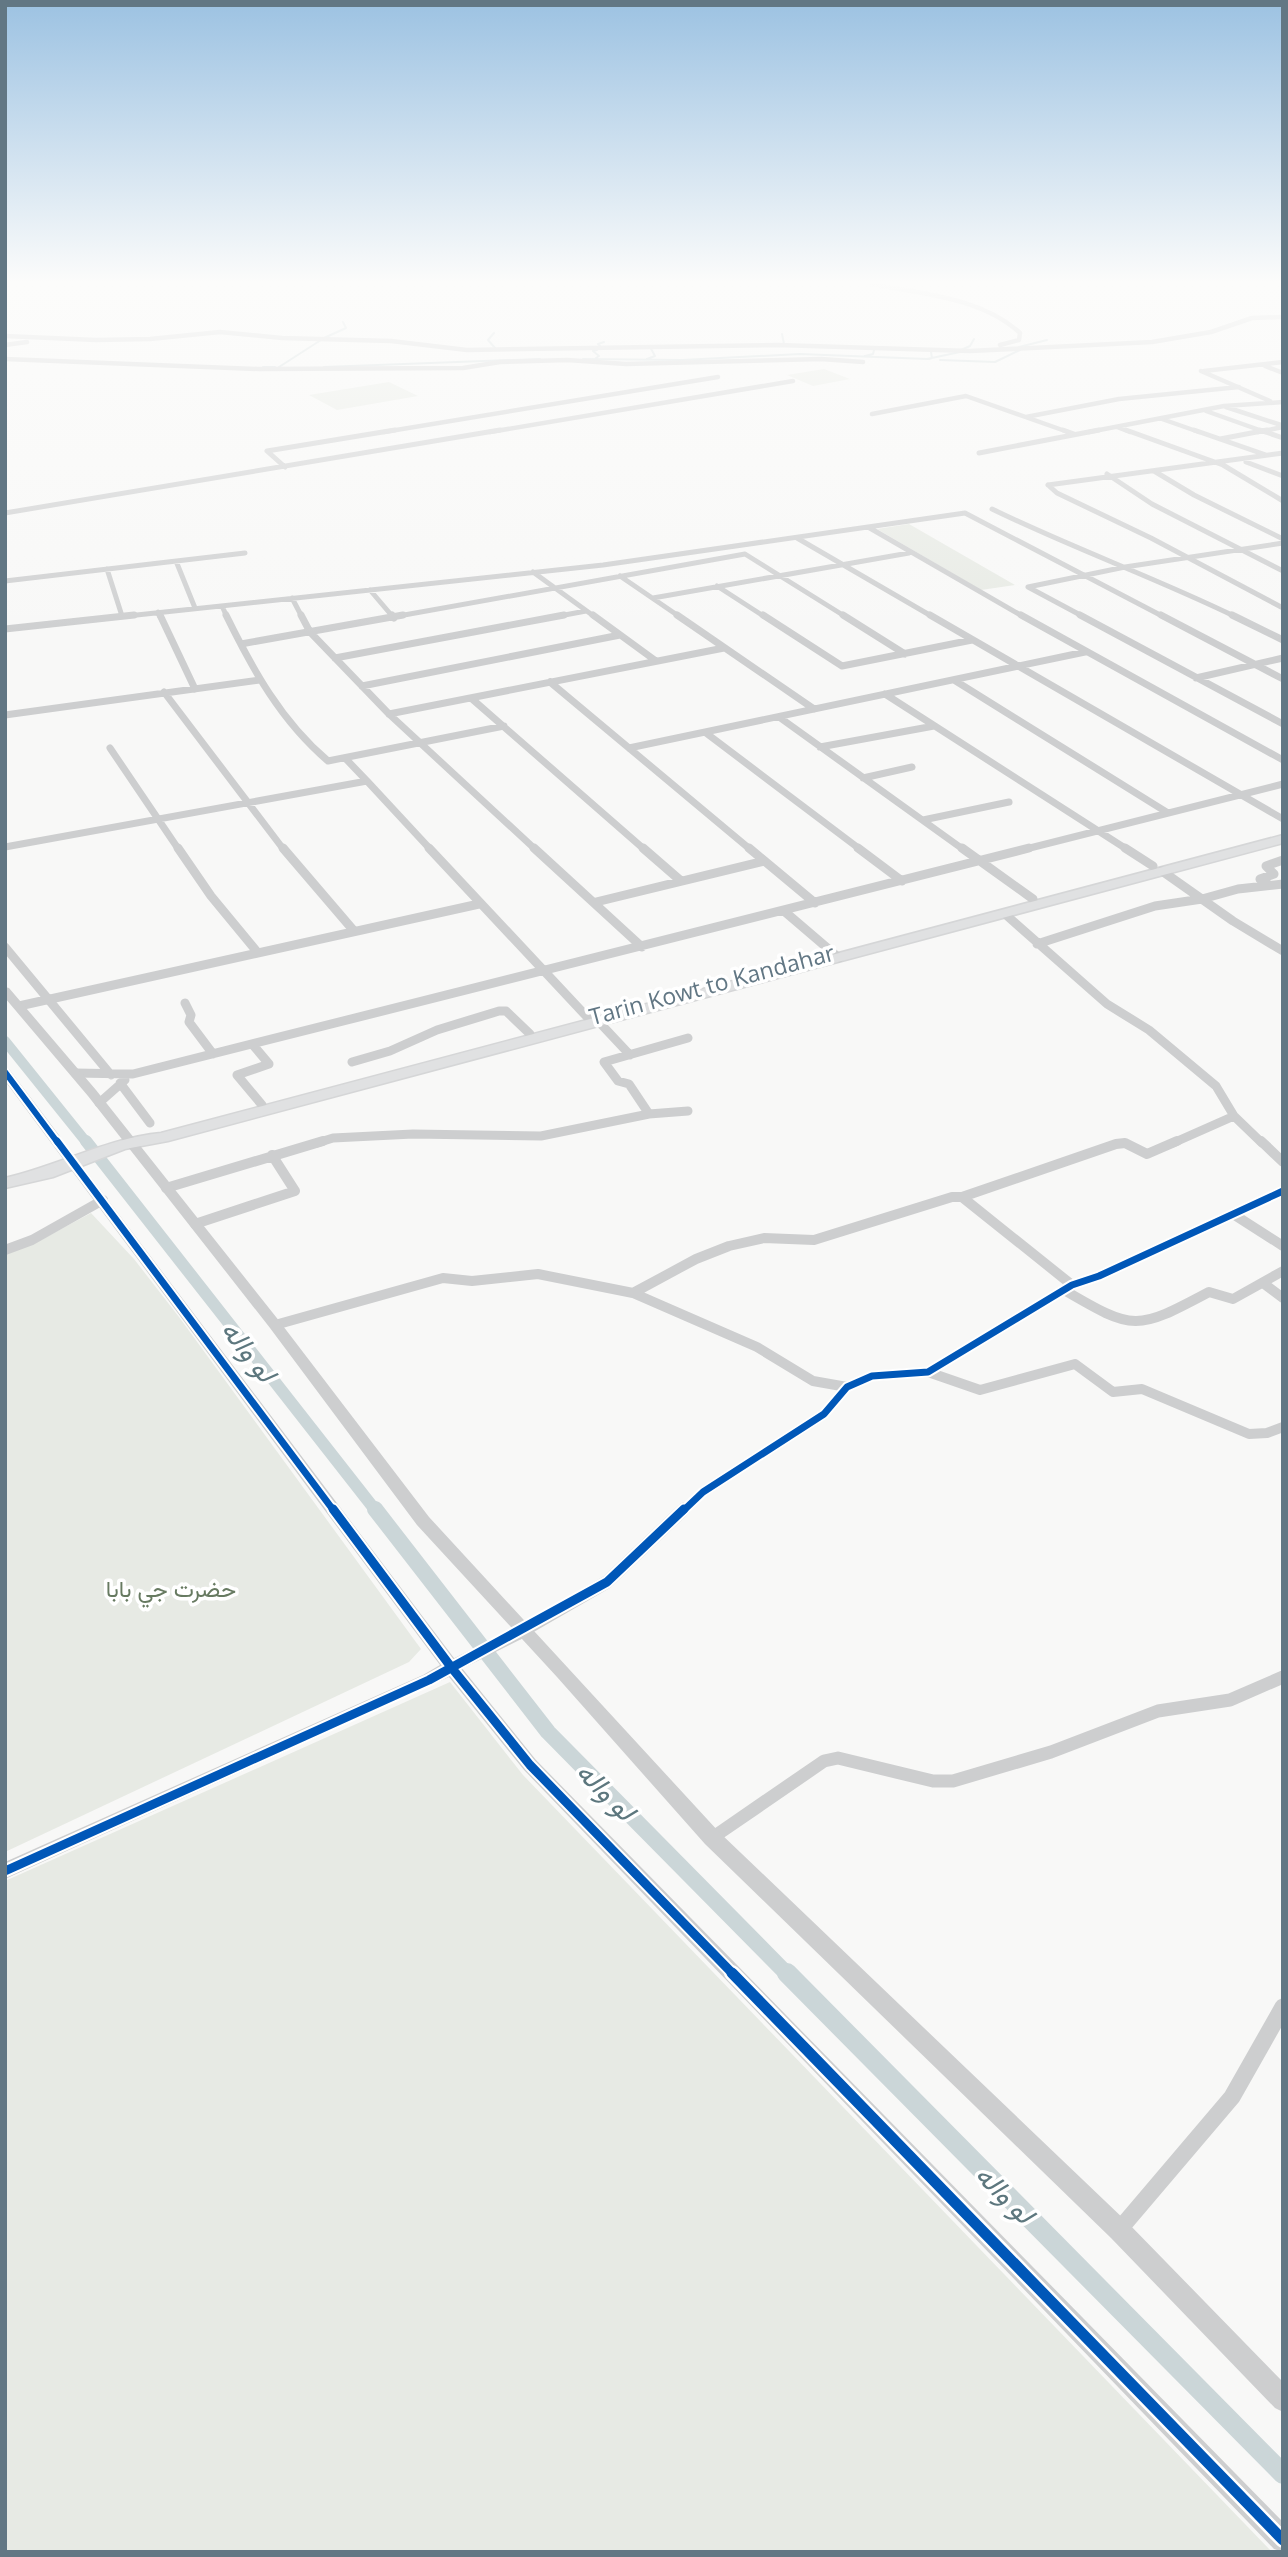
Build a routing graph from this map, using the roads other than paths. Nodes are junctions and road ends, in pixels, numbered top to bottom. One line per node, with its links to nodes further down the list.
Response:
1 (555, 403): 23 (street)
2 (661, 403): 23 (street)
3 (928, 403): 9 (street)
4 (987, 403): 10 (street)
5 (1101, 403): 10 (street)
6 (1257, 403): 7 (street)
7 (1224, 406): 8 (street); 12 (street)
8 (1204, 410): 11 (street); 14 (street)
9 (872, 414)
10 (1026, 417): 15 (street)
11 (1160, 418): 13 (street); 17 (street)
12 (1283, 426): 14 (street)
13 (1116, 427): 15 (street); 22 (street)
14 (1262, 431): 16 (street); 17 (street)
15 (1075, 434): 18 (street)
16 (1283, 438)
17 (1220, 439): 19 (street)
18 (979, 453)
19 (1271, 456): 20 (street); 21 (street)
20 (1283, 456)
21 (1244, 461): 22 (street); 26 (street)
22 (1223, 465): 24 (street); 27 (street)
23 (285, 467): 29 (street)
24 (1154, 471): 25 (street); 32 (street)
25 (1107, 474): 33 (street); 36 (street)
26 (1283, 476)
27 (1283, 501)
28 (992, 509): 40 (street)
29 (5, 513)
30 (867, 527): 31 (street); 35 (street); 45 (street)
31 (797, 538): 38 (street); 39 (street)
32 (1283, 541): 33 (street)
33 (1242, 549): 36 (street); 42 (street)
34 (245, 552): 37 (street)
35 (909, 553): 38 (street); 67 (street)
36 (1189, 558): 40 (street); 55 (street)
37 (176, 561): 41 (street); 54 (street)
38 (840, 564): 44 (street); 63 (street)
39 (603, 565): 43 (street); 46 (street)
40 (1125, 567): 45 (street); 64 (street)
41 (107, 569): 47 (street); 58 (street)
42 (1283, 571)
43 (533, 572): 49 (street); 50 (street)
44 (780, 575): 46 (street); 48 (street); 68 (street)
45 (1085, 575): 72 (street); 74 (street)
46 (620, 576): 49 (street); 52 (street)
47 (5, 581)
48 (717, 586): 52 (street); 68 (street)
49 (554, 588): 56 (street); 59 (street)
50 (369, 590): 51 (street); 59 (street)
51 (292, 598): 53 (street); 61 (street)
52 (653, 598): 66 (street)
53 (222, 606): 54 (street); 65 (street)
54 (195, 608): 57 (street)
55 (1283, 608)
56 (586, 611): 62 (street); 70 (street)
57 (158, 612): 58 (street); 80 (street)
58 (122, 616): 60 (street)
59 (394, 618): 61 (street)
60 (5, 629)
61 (310, 632): 65 (street); 70 (street)
62 (620, 635): 71 (street); 79 (street)
63 (972, 640): 68 (street); 73 (street)
64 (1283, 640)
65 (241, 644): 76 (street)
66 (724, 648): 71 (street); 84 (street)
67 (1085, 652): 73 (street); 97 (street)
68 (905, 653)
69 (1283, 658): 72 (street)
70 (335, 659): 79 (street)
71 (656, 661): 78 (street)
72 (1253, 665): 74 (street); 75 (street)
73 (1016, 666): 77 (street); 102 (street)
74 (1196, 678): 88 (street)
75 (1283, 679)
76 (260, 680): 80 (street); 96 (street)
77 (954, 680): 82 (street); 105 (street)
78 (550, 682): 83 (street); 95 (street)
79 (362, 686): 85 (street)
80 (195, 688): 81 (street)
81 (164, 692): 86 (street); 104 (street)
82 (885, 694): 84 (street); 90 (street)
83 (471, 698): 85 (street); 89 (street)
84 (814, 709): 87 (street)
85 (389, 714): 92 (street)
86 (5, 715)
87 (779, 717): 91 (street); 93 (street)
88 (1283, 724)
89 (504, 726): 92 (street); 117 (street)
90 (934, 726): 93 (street); 109 (street)
91 (706, 733): 95 (street); 118 (street)
92 (422, 744): 96 (street); 123 (street)
93 (820, 747): 99 (street)
94 (110, 748): 107 (street)
95 (629, 748): 114 (street)
96 (345, 758): 100 (street)
97 (1283, 760)
98 (912, 767): 99 (street)
99 (863, 778): 108 (street)
100 (367, 781): 104 (street); 125 (street)
101 (1283, 784): 102 (street)
102 (1239, 795): 105 (street); 106 (street)
103 (1009, 802): 108 (street)
104 (250, 803): 107 (street); 128 (street)
105 (1168, 813): 109 (street)
106 (1283, 819)
107 (158, 820): 112 (street); 133 (street)
108 (923, 820): 115 (street)
109 (1097, 831): 115 (street); 116 (street)
110 (1283, 831): 116 (main road, Tarin Kowt to Kandahar)
111 (1283, 839): 116 (main road, Tarin Kowt to Kandahar)
112 (5, 847)
113 (1283, 860): 120 (street)
114 (764, 861): 117 (street); 124 (street)
115 (980, 861): 118 (street); 121 (street)
116 (1158, 869): 121 (main road, Tarin Kowt to Kandahar); 122 (street); 127 (main road, Tarin Kowt to Kandahar)
117 (681, 881): 123 (street)
118 (902, 881): 124 (street)
119 (1283, 884): 120 (street)
120 (1269, 885): 122 (street)
121 (1033, 898): 134 (main road, Tarin Kowt to Kandahar)
122 (1202, 899): 129 (street); 132 (street)
123 (596, 902): 131 (street)
124 (815, 903): 126 (street)
125 (479, 904): 128 (street); 135 (street)
126 (784, 911): 131 (street); 134 (street)
127 (1006, 914): 129 (street); 134 (main road, Tarin Kowt to Kandahar)
128 (354, 932): 133 (street)
129 (1037, 944): 156 (street)
130 (5, 947): 137 (street)
131 (642, 947): 135 (street)
132 (1283, 951)
133 (258, 953): 137 (street)
134 (836, 955): 140 (main road, Tarin Kowt to Kandahar)
135 (545, 972): 140 (street); 143 (street)
136 (5, 990): 139 (street)
137 (49, 1000): 139 (street); 150 (street)
138 (185, 1003): 144 (street)
139 (19, 1006): 148 (street)
140 (594, 1020): 141 (main road, Tarin Kowt to Kandahar); 145 (street); 158 (main road, Tarin Kowt to Kandahar)
141 (530, 1034): 146 (street); 153 (main road, Tarin Kowt to Kandahar)
142 (688, 1038): 145 (street)
143 (253, 1045): 144 (street); 153 (street)
144 (213, 1054): 149 (street)
145 (629, 1055): 155 (street)
146 (352, 1062)
147 (5, 1072): 160 (street)
148 (75, 1073): 150 (street); 152 (street)
149 (133, 1074): 150 (street); 151 (street)
150 (111, 1075)
151 (120, 1083): 152 (street); 157 (street)
152 (99, 1102): 158 (street)
153 (262, 1105): 158 (main road, Tarin Kowt to Kandahar)
154 (688, 1111): 155 (street)
155 (649, 1114): 159 (street)
156 (1234, 1116): 161 (street); 166 (street)
157 (150, 1123)
158 (129, 1142): 160 (main road); 164 (street)
159 (272, 1155): 164 (street); 169 (street)
160 (78, 1159): 162 (main road); 163 (main road); 167 (street)
161 (1283, 1162)
162 (5, 1176)
163 (5, 1183)
164 (166, 1188): 169 (street)
165 (1283, 1191): 168 (street)
166 (962, 1197): 174 (street); 175 (street)
167 (103, 1200): 171 (street); 182 (street)
168 (1233, 1214): 170 (street); 174 (street)
169 (195, 1224): 177 (street)
170 (1283, 1246)
171 (5, 1251)
172 (1283, 1270): 173 (street)
173 (1263, 1283): 174 (street); 176 (street)
174 (1068, 1288): 178 (street)
175 (632, 1293): 177 (street); 179 (street)
176 (1283, 1298)
177 (275, 1325): 181 (street)
178 (928, 1371): 179 (street); 180 (street)
179 (847, 1387): 181 (street)
180 (1283, 1427)
181 (520, 1632): 182 (street); 184 (street)
182 (458, 1663): 185 (street); 189 (street)
183 (1283, 1677): 184 (street)
184 (712, 1838): 187 (street)
185 (5, 1871)
186 (1283, 2007): 187 (street)
187 (1119, 2230): 188 (street)
188 (1283, 2400)
189 (1283, 2540)

